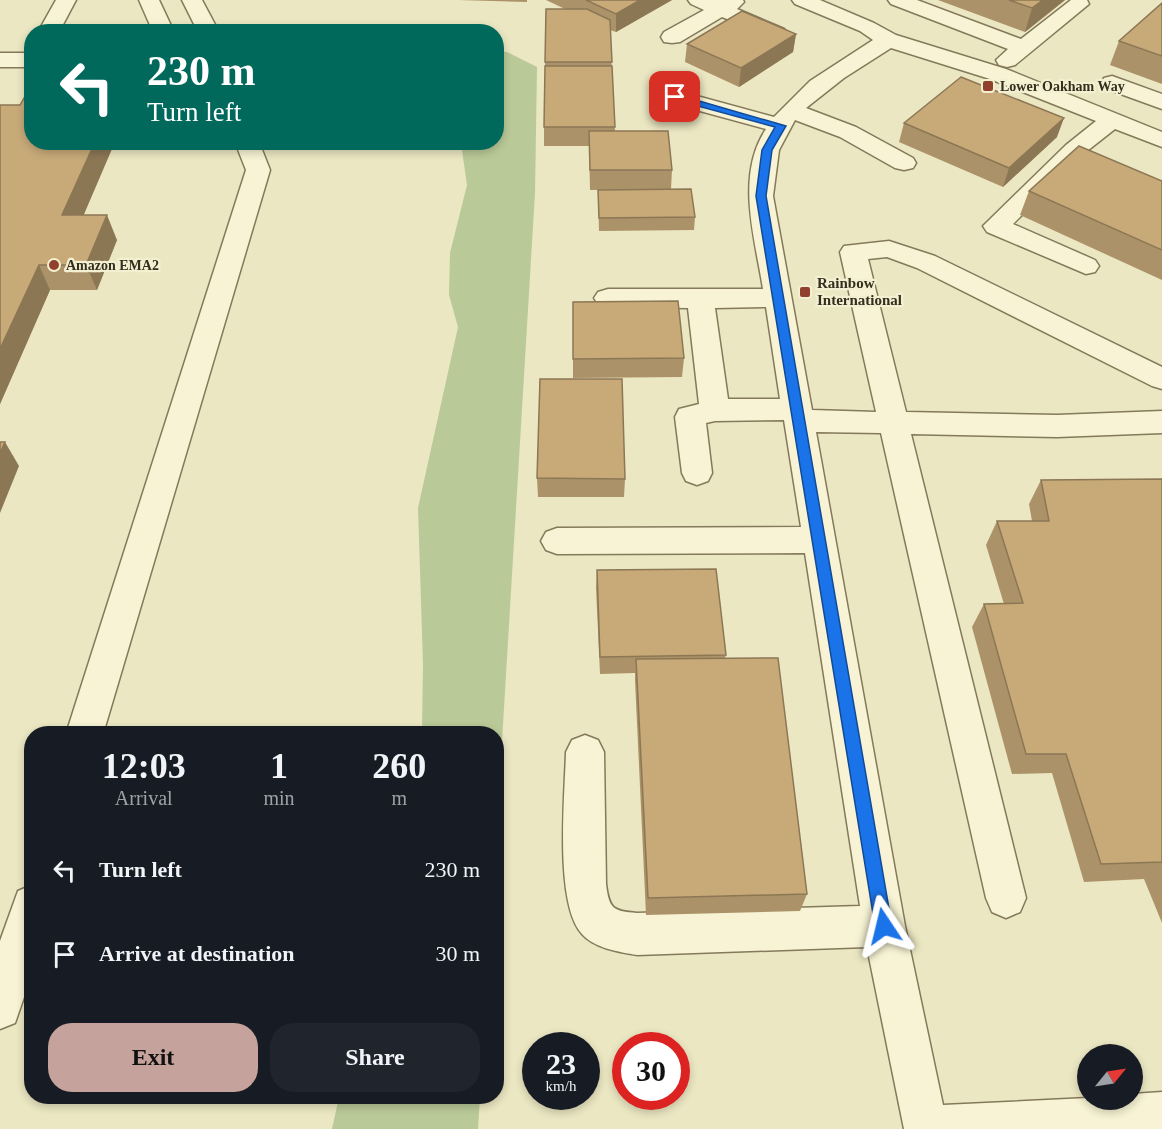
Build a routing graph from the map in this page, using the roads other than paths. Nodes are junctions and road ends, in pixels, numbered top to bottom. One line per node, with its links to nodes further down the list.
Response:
1 (66, 0): 9 (street)
2 (149, 0): 10 (street)
3 (192, 0): 11 (street)
4 (698, 0): 8 (street)
5 (802, 0): 14 (street)
6 (898, 0): 15 (street)
7 (1078, 4): 15 (street)
8 (729, 5): 12 (street); 13 (street)
9 (52, 24)
10 (160, 24)
11 (204, 24)
12 (672, 37)
13 (789, 38)
14 (888, 40): 18 (street); 22 (street)
15 (1023, 47): 18 (street)
16 (0, 60): 17 (street)
17 (24, 60)
18 (998, 74): 23 (street)
19 (1112, 83): 21 (street)
20 (675, 97): 22 (street)
21 (1162, 102)
22 (787, 118): 26 (street); 30 (street)
23 (1112, 120): 24 (street); 27 (street)
24 (1162, 140)
25 (250, 150): 39 (street)
26 (904, 163)
27 (1086, 266)
28 (608, 298): 29 (street)
29 (700, 298): 30 (street); 32 (street)
30 (778, 298): 33 (street)
31 (1162, 379): 34 (street)
32 (715, 410): 33 (street); 36 (street)
33 (798, 415): 34 (street); 37 (street)
34 (893, 422): 35 (street); 41 (street)
35 (1162, 422)
36 (697, 473)
37 (818, 540): 38 (street); 42 (street)
38 (557, 541)
39 (86, 726)
40 (585, 752): 42 (street)
41 (1006, 898)
42 (884, 926): 46 (street)
43 (24, 931): 44 (street)
44 (0, 1008)
45 (1162, 1115): 46 (street)
46 (926, 1128)

